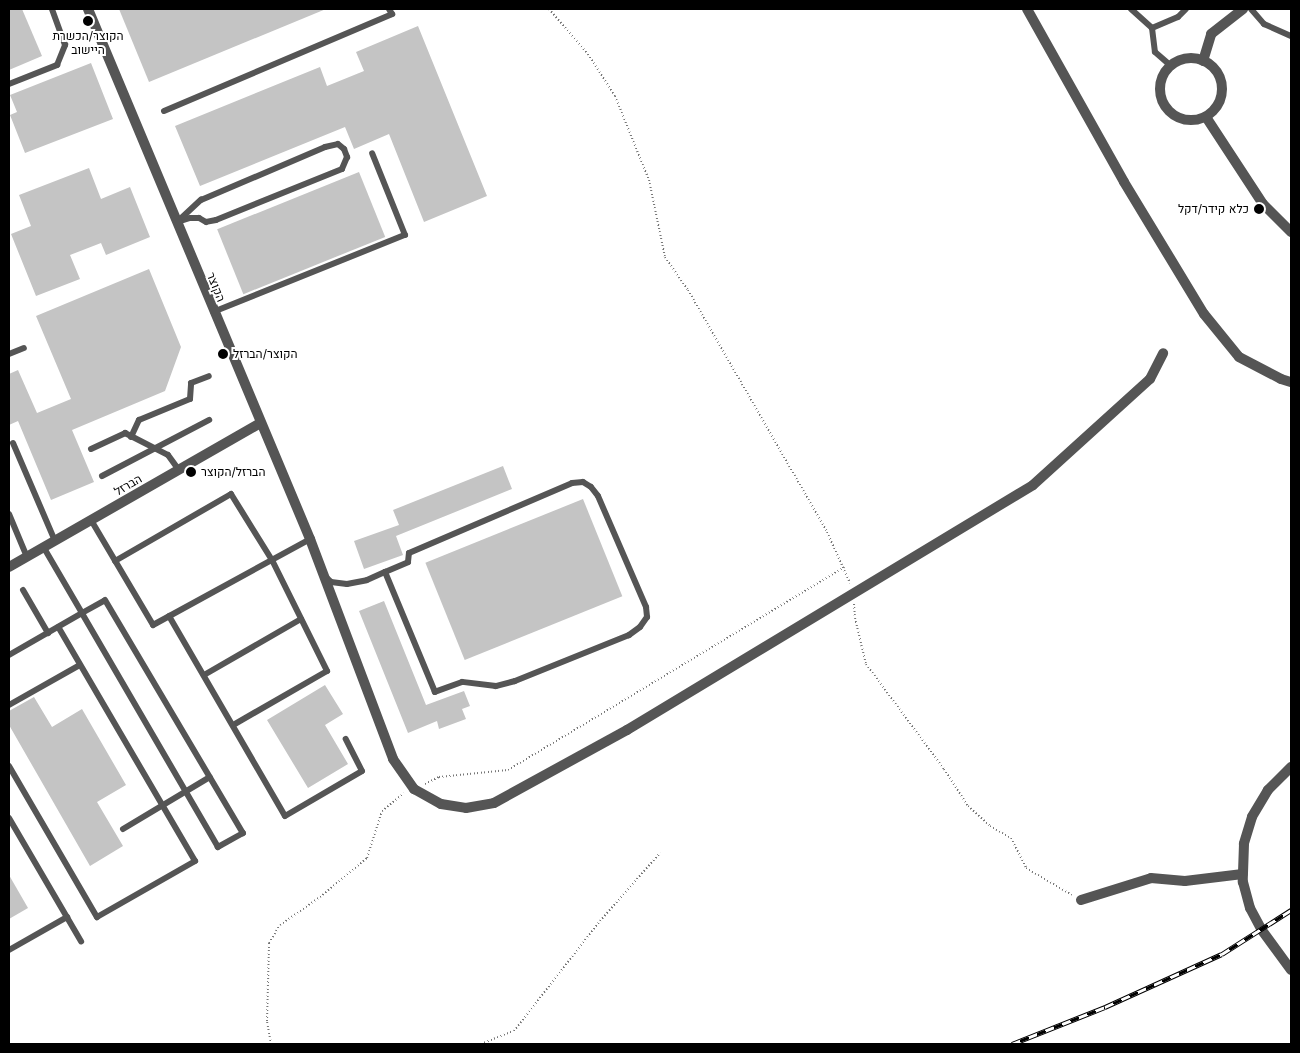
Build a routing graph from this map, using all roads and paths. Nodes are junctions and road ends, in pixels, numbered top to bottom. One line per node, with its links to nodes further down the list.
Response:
1 (52, 9): 14 (lane)
2 (88, 9): 18 (street, הקוצר)
3 (389, 9): 15 (lane)
4 (549, 9): 43 (path)
5 (1027, 9): 25 (street)
6 (1130, 9): 10 (lane)
7 (1186, 9): 10 (lane)
8 (1243, 9): 12 (street)
9 (1251, 9): 11 (lane)
10 (1152, 28): 13 (lane)
11 (1291, 36)
12 (1203, 61): 13 (street); 16 (street)
13 (1170, 65): 16 (street)
14 (9, 84)
15 (164, 110)
16 (1206, 117): 19 (street)
17 (372, 153): 20 (lane)
18 (177, 222): 18 (lane); 20 (street, הקוצר)
19 (1291, 232)
20 (213, 312): 27 (street, הקוצר)
21 (24, 348): 23 (lane)
22 (1163, 353): 47 (street)
23 (9, 354)
24 (209, 376): 28 (lane)
25 (1291, 382)
26 (209, 420): 31 (lane)
27 (260, 424): 32 (street, הברזל); 36 (street, הקוצר)
28 (131, 436): 30 (lane); 31 (lane)
29 (14, 443): 37 (lane)
30 (91, 448)
31 (155, 448): 32 (lane); 33 (lane)
32 (179, 470): 35 (street, הברזל)
33 (102, 476)
34 (9, 514): 39 (lane)
35 (91, 520): 37 (street, הברזל); 41 (lane)
36 (310, 539): 40 (lane); 45 (street, הקוצר)
37 (55, 541): 38 (street, הברזל)
38 (44, 548): 39 (street, הברזל); 48 (lane)
39 (27, 557): 42 (street, הברזל)
40 (272, 560): 41 (lane); 49 (lane); 50 (lane)
41 (115, 561): 49 (lane)
42 (9, 567)
43 (844, 567): 47 (path); 62 (path)
44 (385, 572): 44 (lane); 45 (lane)
45 (322, 573): 62 (street, הקוצר)
46 (23, 590): 52 (lane)
47 (854, 593): 62 (street); 69 (path)
48 (82, 613): 51 (lane); 61 (lane); 63 (lane)
49 (169, 616): 55 (lane)
50 (301, 619): 55 (lane); 57 (lane)
51 (58, 627): 52 (lane); 54 (lane)
52 (48, 633): 53 (lane)
53 (9, 655)
54 (80, 664): 56 (lane); 64 (lane)
55 (204, 675): 57 (lane)
56 (9, 705)
57 (233, 725): 58 (lane)
58 (346, 739)
59 (9, 766): 64 (lane)
60 (1291, 767): 68 (street)
61 (210, 777): 63 (lane); 63 (lane)
62 (414, 788): 74 (path)
63 (186, 792): 64 (lane)
64 (163, 805): 66 (lane)
65 (9, 818): 70 (lane)
66 (123, 829)
67 (660, 853): 75 (path)
68 (1243, 874): 69 (street); 73 (street)
69 (1081, 900)
70 (67, 917): 71 (lane); 72 (lane)
71 (81, 941)
72 (9, 950)
73 (1291, 970)
74 (271, 1044)
75 (481, 1044)

